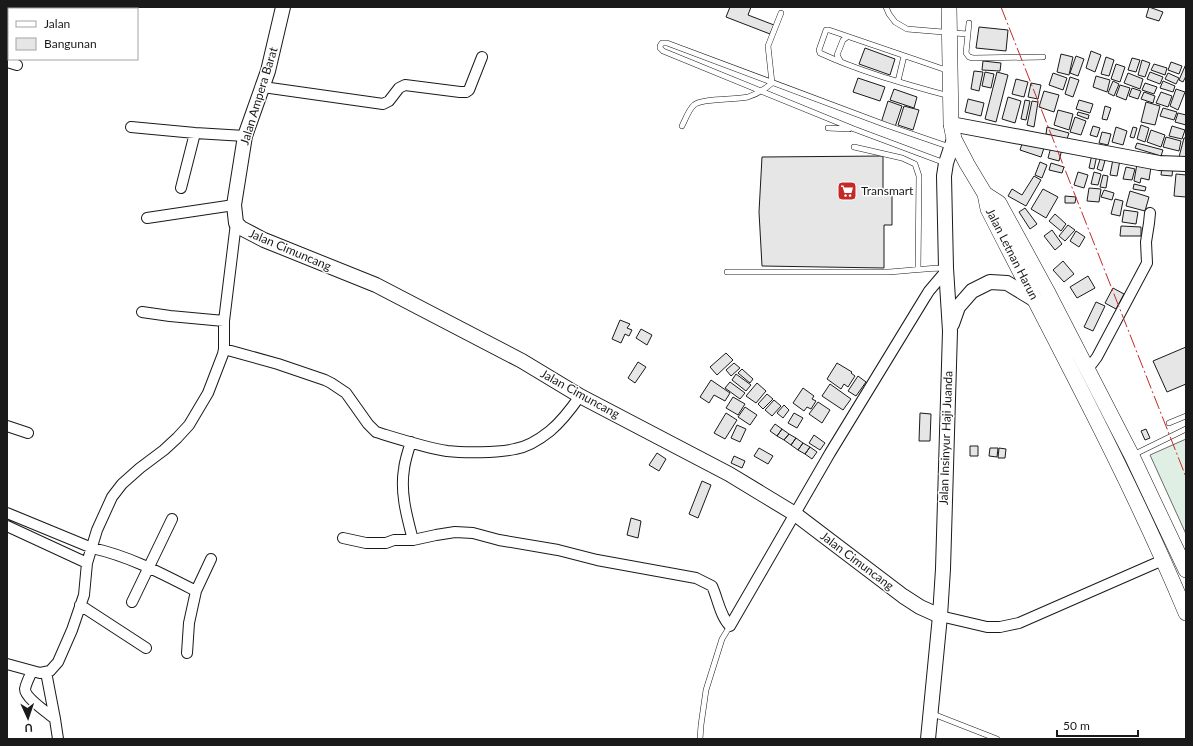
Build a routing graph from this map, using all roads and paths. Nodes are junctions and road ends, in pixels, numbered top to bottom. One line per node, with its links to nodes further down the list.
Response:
1 (283, 7): 18 (street, Jalan Ampera Barat)
2 (886, 7): 6 (lane)
3 (949, 7): 6 (main road)
4 (781, 13): 17 (lane)
5 (969, 23): 7 (lane)
6 (950, 33): 7 (lane); 15 (main road)
7 (967, 34): 11 (lane)
8 (847, 37): 9 (lane); 13 (lane); 13 (lane)
9 (904, 56): 15 (lane); 16 (lane)
10 (482, 57): 18 (street)
11 (1043, 57)
12 (7, 62): 14 (street)
13 (841, 62): 16 (lane)
14 (17, 65)
15 (950, 71): 20 (main road)
16 (898, 81): 20 (lane)
17 (772, 83): 19 (lane); 19 (lane); 28 (lane)
18 (264, 87): 27 (street, Jalan Ampera Barat)
19 (762, 91): 22 (lane); 25 (lane)
20 (950, 97): 21 (main road)
21 (951, 124): 28 (main road); 31 (street)
22 (682, 126)
23 (131, 127): 26 (street)
24 (828, 128): 25 (lane)
25 (854, 130): 30 (lane)
26 (195, 133): 27 (street); 33 (street)
27 (245, 136): 32 (street, Jalan Ampera Barat)
28 (952, 143): 30 (street, Jalan Insinyur Haji Juanda); 34 (main road)
29 (854, 147): 39 (lane)
30 (946, 164): 40 (street, Jalan Insinyur Haji Juanda)
31 (1186, 164)
32 (237, 184): 35 (street, Jalan Cimuncang)
33 (181, 188)
34 (985, 194): 42 (main road, Jalan Letnan Harun); 47 (main road, Jalan Letnan Harun)
35 (234, 205): 37 (street); 38 (street, Jalan Cimuncang)
36 (1150, 213): 47 (street)
37 (147, 218)
38 (236, 223): 44 (street); 48 (street, Jalan Cimuncang)
39 (918, 269): 40 (lane); 41 (lane)
40 (946, 269): 45 (street, Jalan Insinyur Haji Juanda); 58 (street)
41 (727, 272)
42 (1035, 300): 45 (street); 56 (main road, Jalan Letnan Harun)
43 (142, 312): 44 (street)
44 (224, 321): 46 (street)
45 (950, 331): 75 (street, Jalan Insinyur Haji Juanda)
46 (224, 349): 54 (street); 65 (street)
47 (1088, 369): 55 (main road, Jalan Letnan Harun)
48 (580, 396): 54 (street); 58 (street, Jalan Cimuncang)
49 (1186, 416): 50 (lane)
50 (1169, 423)
51 (7, 426): 53 (street)
52 (1186, 429): 55 (lane)
53 (28, 433)
54 (411, 442): 64 (street)
55 (1132, 456): 56 (main road); 70 (main road, Jalan Letnan Harun)
56 (1118, 463): 67 (main road, Jalan Letnan Harun)
57 (7, 513): 60 (street)
58 (795, 514): 75 (street, Jalan Cimuncang); 76 (street)
59 (172, 519): 69 (street)
60 (27, 521): 62 (street); 65 (street)
61 (7, 526): 62 (street)
62 (22, 533): 68 (street)
63 (343, 538): 64 (street)
64 (413, 540): 76 (street)
65 (92, 548): 68 (street); 69 (street)
66 (211, 559): 71 (street)
67 (1163, 560): 74 (main road, Jalan Letnan Harun); 75 (street)
68 (87, 563): 73 (street)
69 (149, 567): 71 (street); 72 (street)
70 (1186, 570)
71 (196, 591): 78 (street)
72 (132, 602)
73 (80, 605): 77 (street); 81 (street)
74 (1186, 613)
75 (940, 616): 82 (street, Jalan Insinyur Haji Juanda)
76 (730, 626): 85 (lane)
77 (146, 648)
78 (187, 653)
79 (7, 664): 80 (street)
80 (32, 671): 81 (street); 83 (street)
81 (46, 672): 83 (street)
82 (930, 713): 86 (street, Jalan Insinyur Haji Juanda); 87 (lane)
83 (55, 719): 84 (street)
84 (58, 739)
85 (700, 739)
86 (928, 739)
87 (997, 739)

